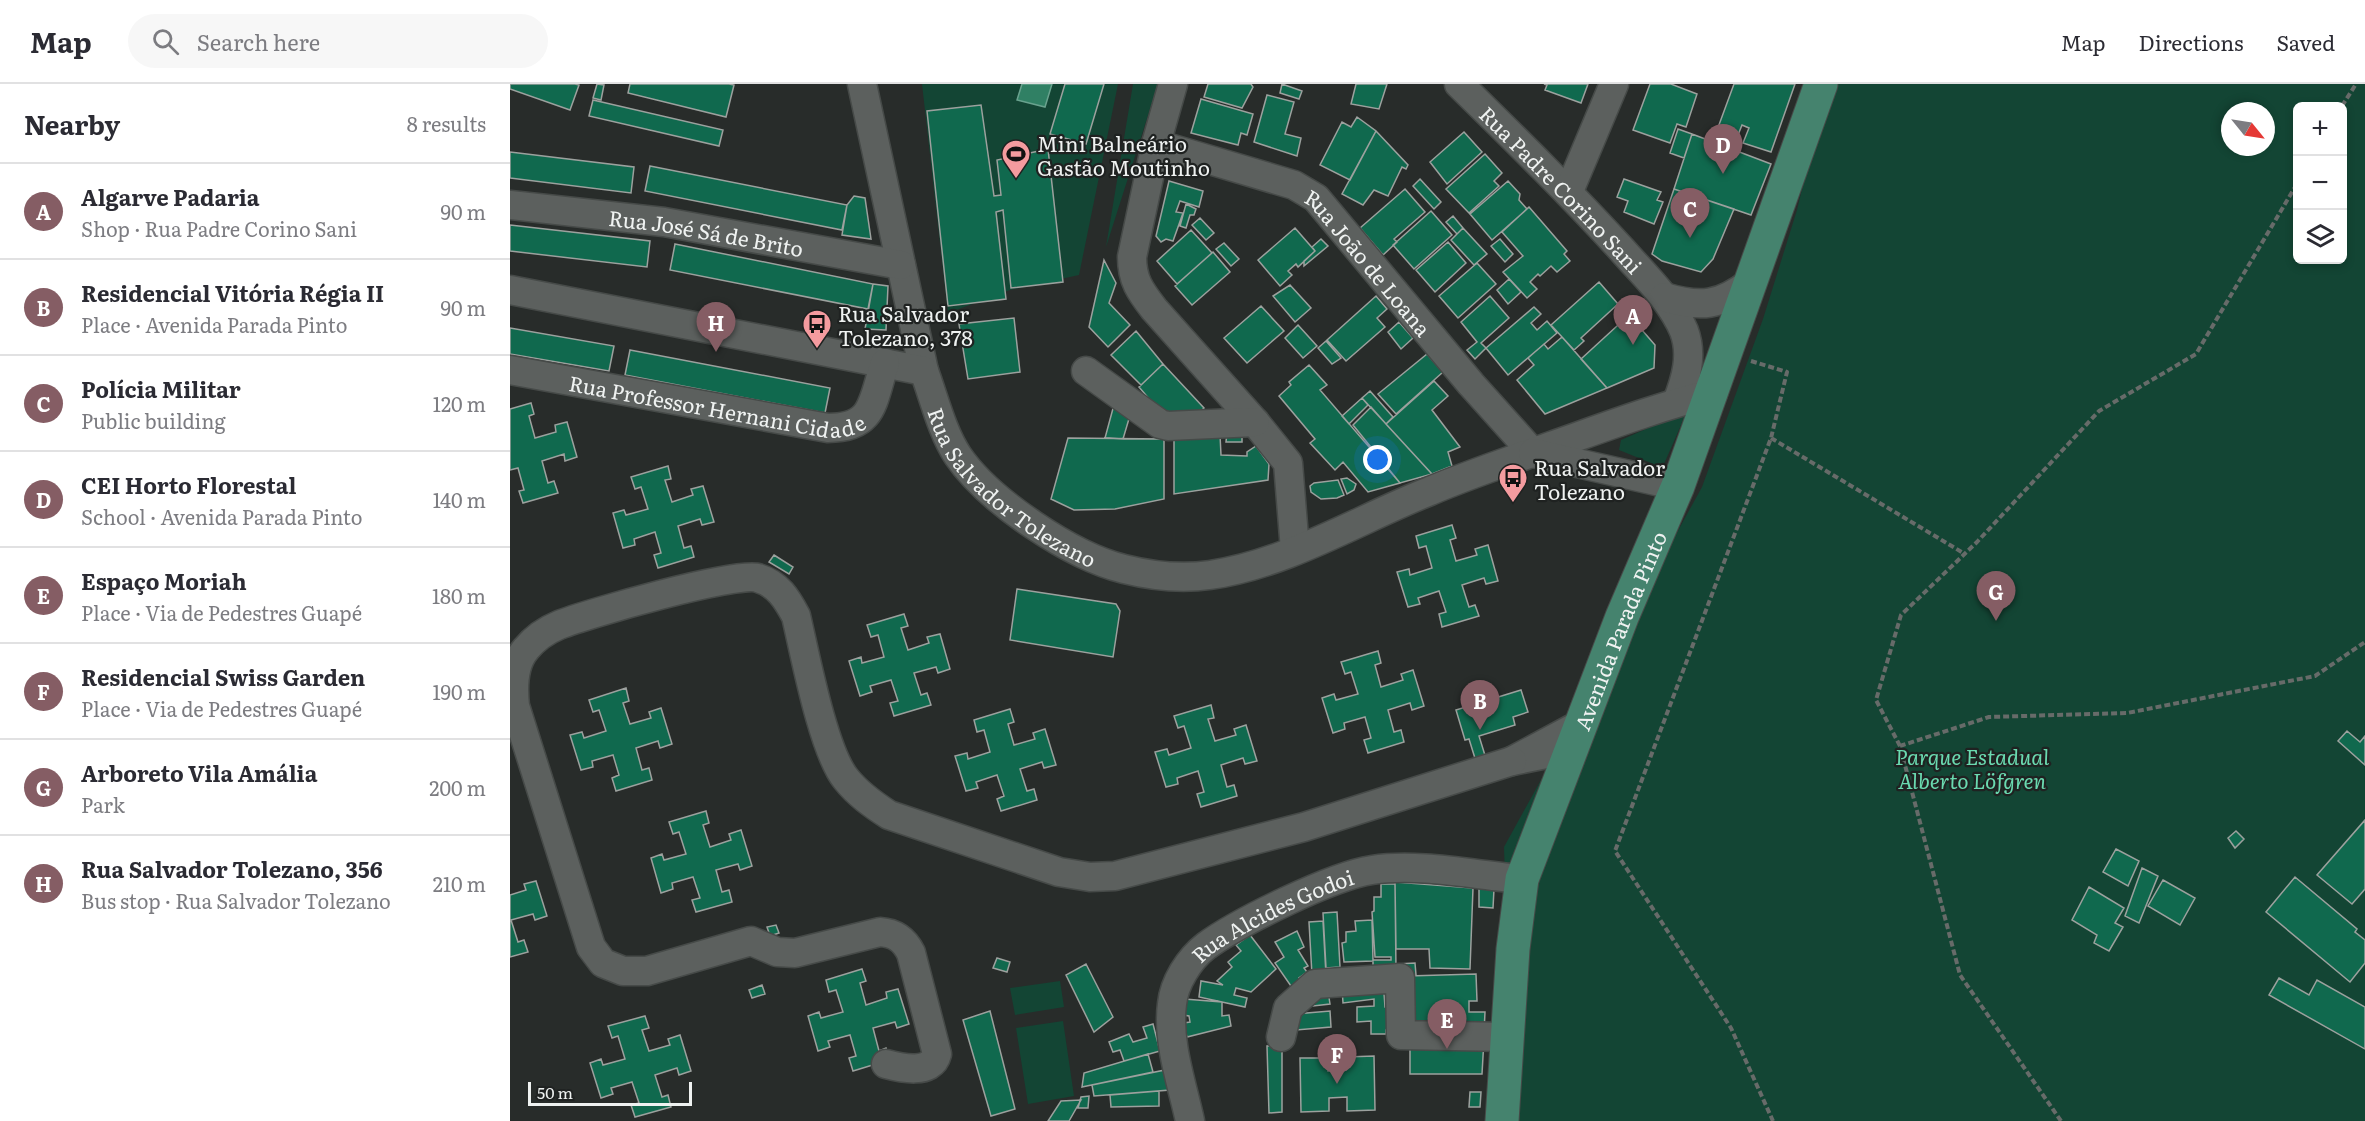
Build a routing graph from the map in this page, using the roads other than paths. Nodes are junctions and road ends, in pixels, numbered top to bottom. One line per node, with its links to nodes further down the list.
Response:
1 (862, 84): 9 (street, Rua Salvador Tolezano)
2 (1173, 84): 6 (street)
3 (1459, 84): 7 (street, Rua Padre Corino Sani)
4 (1614, 84): 7 (street)
5 (1821, 84): 10 (main road, Avenida Parada Pinto)
6 (1156, 144): 19 (street); 21 (street, Rua João de Loana)
7 (1569, 191): 12 (street, Rua Padre Corino Sani)
8 (510, 205): 9 (street, Rua José Sá de Brito)
9 (901, 265): 15 (street, Rua Salvador Tolezano)
10 (1751, 282): 12 (street); 17 (main road, Avenida Parada Pinto)
11 (510, 290): 13 (street)
12 (1664, 297): 18 (street, Rua Padre Corino Sani)
13 (885, 363): 14 (street, Rua Professor Hernani Cidade); 15 (street)
14 (510, 370)
15 (924, 370): 24 (street, Rua Salvador Tolezano)
16 (1086, 371): 19 (street)
17 (1713, 393): 18 (street, Rua Salvador Tolezano); 23 (main road, Avenida Parada Pinto)
18 (1677, 402): 20 (street, Rua Salvador Tolezano)
19 (1255, 422): 24 (street)
20 (1612, 424): 21 (street, Rua Salvador Tolezano); 22 (street)
21 (1533, 453): 22 (street); 24 (street, Rua Salvador Tolezano)
22 (1617, 472): 23 (street)
23 (1678, 486): 25 (main road, Avenida Parada Pinto)
24 (1295, 550)
25 (1576, 736): 26 (main road, Avenida Parada Pinto); 29 (street)
26 (1522, 879): 28 (main road, Avenida Parada Pinto); 30 (street, Rua Alcides Godoi)
27 (1281, 1037): 28 (street)
28 (1507, 1037): 31 (main road, Avenida Parada Pinto)
29 (886, 1064)
30 (1190, 1121)
31 (1502, 1121)

